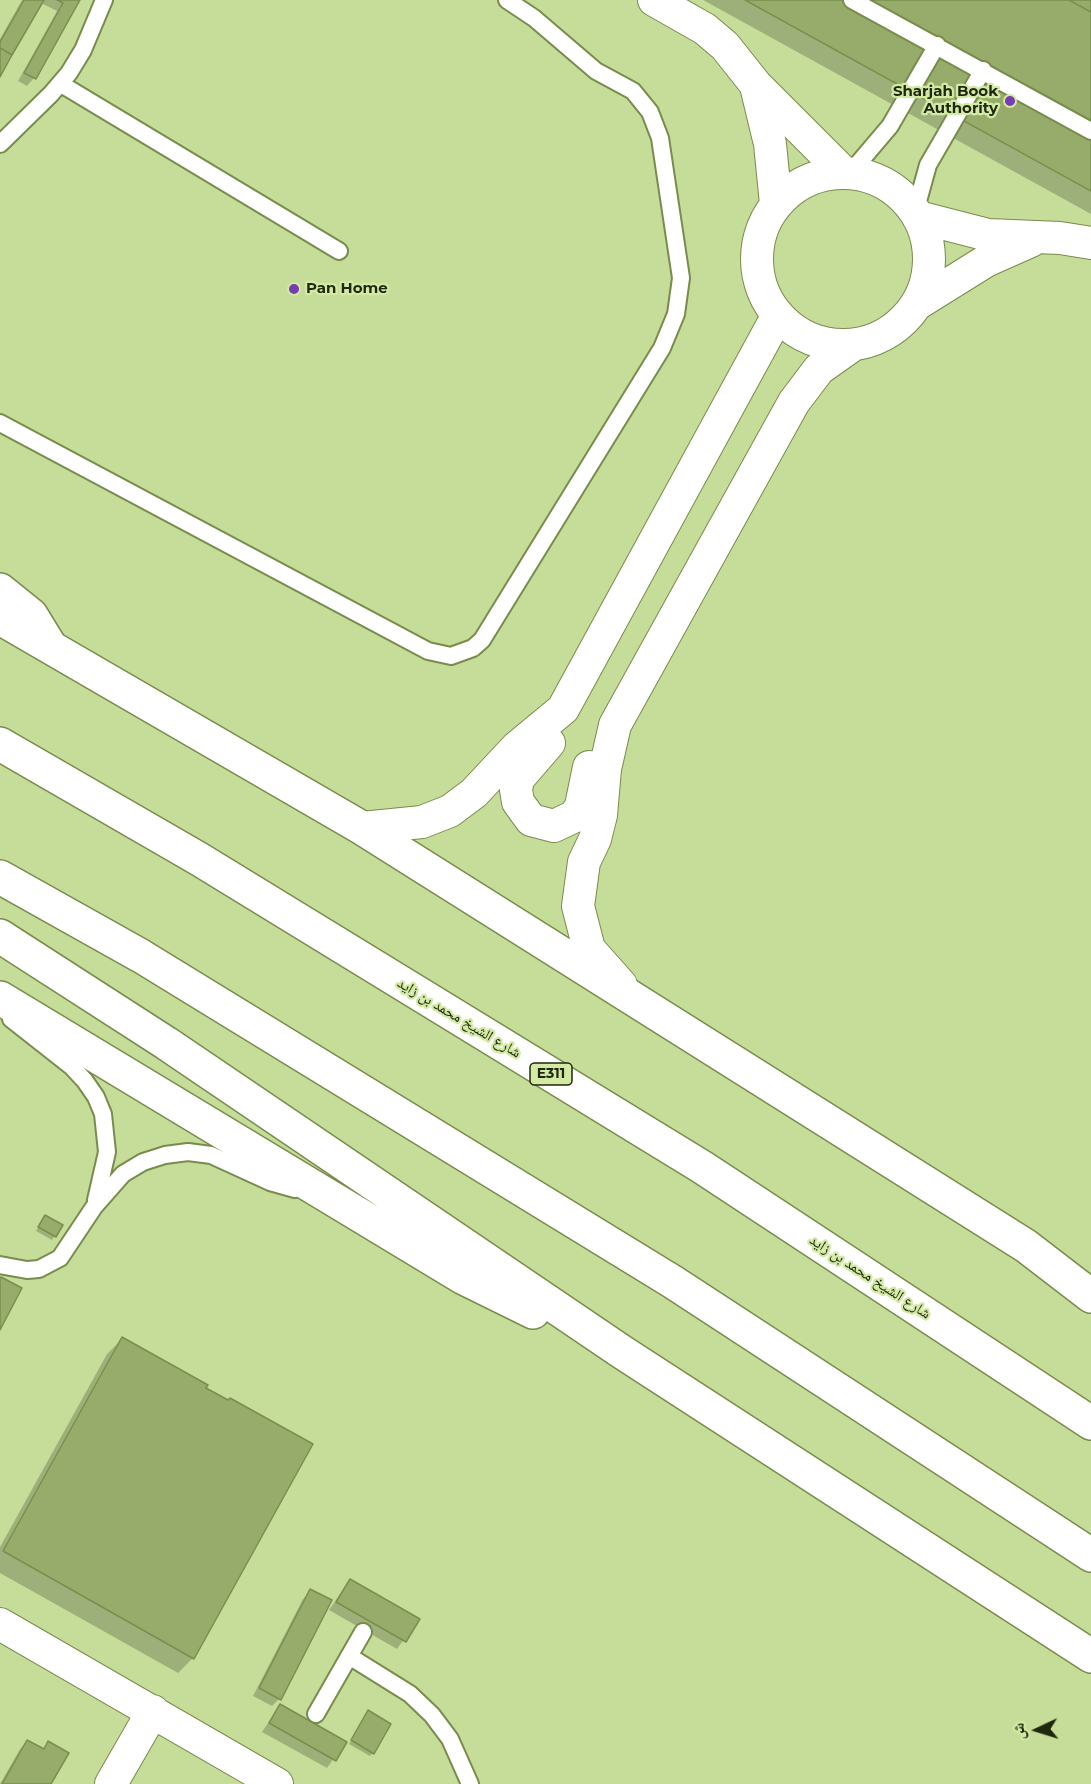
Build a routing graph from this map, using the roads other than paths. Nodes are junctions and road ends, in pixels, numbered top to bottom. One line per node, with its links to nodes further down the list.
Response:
1 (104, 0): 7 (lane)
2 (507, 0): 20 (lane)
3 (654, 0): 8 (street)
4 (852, 0): 5 (lane)
5 (937, 45): 6 (lane); 11 (lane)
6 (983, 70): 9 (lane); 13 (lane)
7 (61, 84): 10 (lane); 16 (lane)
8 (756, 85): 11 (street); 12 (street)
9 (1091, 131)
10 (0, 144)
11 (847, 172): 12 (street); 13 (street)
12 (777, 204): 18 (street)
13 (917, 214): 14 (street); 17 (street)
14 (1036, 239): 15 (street); 17 (street)
15 (1091, 243)
16 (339, 251)
17 (916, 304): 19 (street)
18 (778, 315): 19 (street); 24 (street)
19 (853, 345): 25 (street)
20 (0, 423)
21 (0, 590): 23 (main road)
22 (0, 618): 23 (main road)
23 (50, 646): 27 (main road)
24 (563, 709): 25 (street); 27 (street)
25 (615, 725): 31 (street)
26 (0, 744): 40 (main road, شارع الشيخ محمد بن زايد / E311)
27 (362, 828): 31 (main road)
28 (0, 877): 41 (main road)
29 (0, 936): 39 (main road)
30 (0, 998): 33 (main road)
31 (639, 1003): 35 (main road)
32 (0, 1007): 34 (lane)
33 (328, 1194): 34 (lane); 39 (main road)
34 (94, 1207): 36 (lane)
35 (1026, 1246): 37 (main road); 38 (main road)
36 (0, 1265)
37 (1091, 1281)
38 (1091, 1296)
39 (622, 1352): 45 (main road)
40 (1091, 1423)
41 (1091, 1555)
42 (0, 1624): 46 (street)
43 (363, 1632): 44 (lane)
44 (349, 1656): 47 (lane); 50 (lane)
45 (1091, 1656)
46 (153, 1711): 48 (street); 49 (street)
47 (316, 1714)
48 (111, 1784)
49 (277, 1784)
50 (470, 1784)

